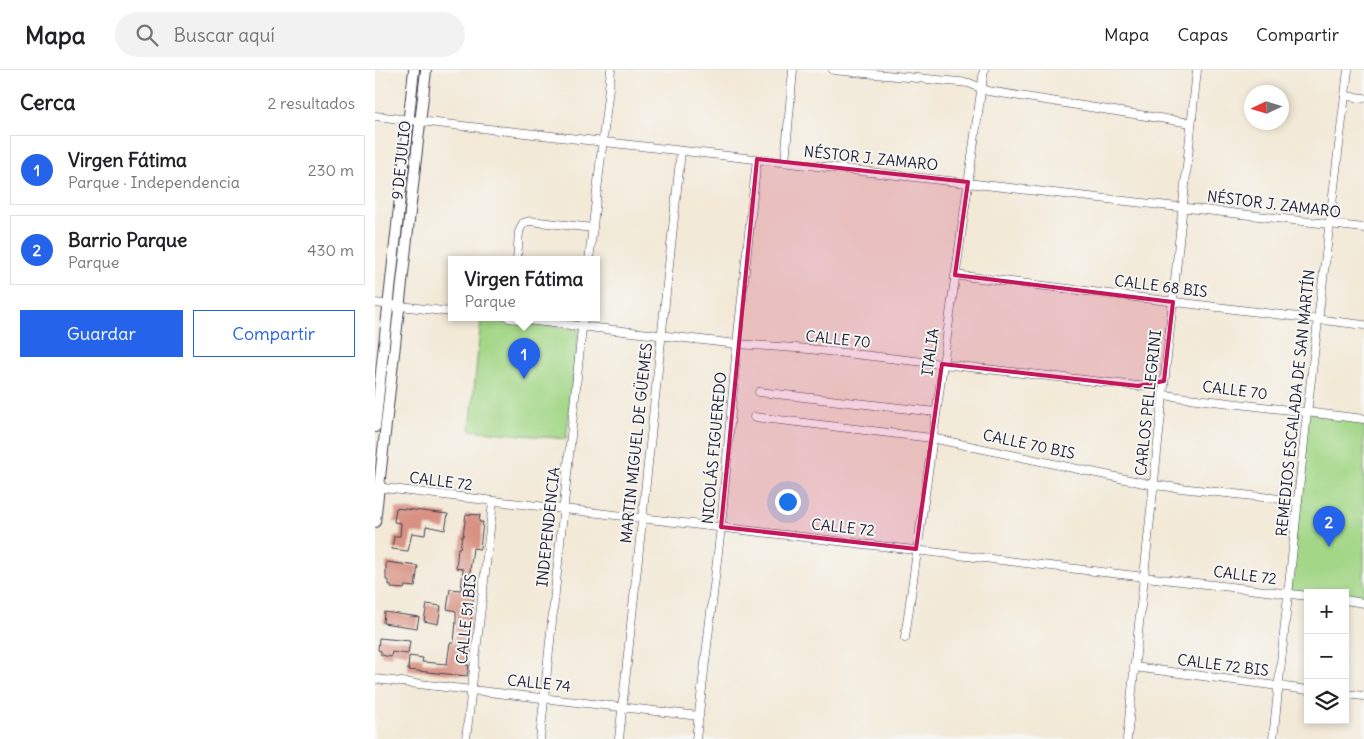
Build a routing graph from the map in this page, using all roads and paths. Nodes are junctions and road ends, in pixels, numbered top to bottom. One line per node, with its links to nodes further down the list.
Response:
1 (414, 70): 13 (main road, 9 DE JULIO)
2 (426, 70): 14 (main road, 9 DE JULIO)
3 (611, 70): 16 (street)
4 (793, 70): 19 (street)
5 (833, 70): 9 (street)
6 (984, 70): 9 (street, ITALIA)
7 (1197, 70): 15 (street, CARLOS PELLEGRINI)
8 (1349, 70): 10 (street, REMEDIOS ESCALADA DE SAN MARTÍN)
9 (981, 88): 15 (street); 20 (street, ITALIA)
10 (1346, 96): 11 (street); 22 (street, REMEDIOS ESCALADA DE SAN MARTÍN)
11 (1364, 98)
12 (375, 116): 13 (street, NÉSTOR J. ZAMARO)
13 (407, 120): 14 (street, NÉSTOR J. ZAMARO); 30 (main road, 9 DE JULIO)
14 (420, 121): 16 (street, NÉSTOR J. ZAMARO); 31 (main road, 9 DE JULIO)
15 (1191, 122): 21 (street, CARLOS PELLEGRINI)
16 (602, 141): 17 (street, NÉSTOR J. ZAMARO); 23 (street)
17 (681, 151): 18 (street, NÉSTOR J. ZAMARO); 37 (street, MARTIN MIGUEL DE GÜEMES)
18 (757, 159): 19 (street, NÉSTOR J. ZAMARO); 38 (street, NICOLÁS FIGUEREDO)
19 (785, 162): 20 (street, NÉSTOR J. ZAMARO)
20 (968, 182): 21 (street, NÉSTOR J. ZAMARO); 27 (street, ITALIA)
21 (1182, 207): 22 (street, NÉSTOR J. ZAMARO); 28 (street, CARLOS PELLEGRINI)
22 (1329, 224): 24 (street, NÉSTOR J. ZAMARO); 33 (street, REMEDIOS ESCALADA DE SAN MARTÍN)
23 (593, 228): 25 (street); 26 (street)
24 (1364, 228)
25 (517, 256)
26 (590, 256)
27 (955, 275): 28 (street, CALLE 68 BIS); 39 (street, ITALIA)
28 (1173, 302): 33 (street, CALLE 68 BIS); 40 (street, CARLOS PELLEGRINI)
29 (375, 303): 30 (street)
30 (388, 305): 31 (street); 47 (main road, 9 DE JULIO)
31 (399, 306): 32 (street); 50 (main road, 9 DE JULIO)
32 (448, 312)
33 (1317, 319): 36 (street, CALLE 68 BIS); 44 (street, REMEDIOS ESCALADA DE SAN MARTÍN)
34 (564, 321): 35 (street, CALLE 70)
35 (582, 322): 37 (street, CALLE 70); 53 (street, INDEPENDENCIA)
36 (1364, 325)
37 (661, 335): 38 (street, CALLE 70); 54 (street, MARTIN MIGUEL DE GÜEMES)
38 (737, 344): 39 (street, CALLE 70); 56 (street, NICOLÁS FIGUEREDO)
39 (943, 364): 40 (street, CALLE 70); 43 (street, ITALIA)
40 (1164, 380): 42 (street, CARLOS PELLEGRINI)
41 (759, 392): 43 (street)
42 (1163, 395): 44 (street, CALLE 70); 49 (street, CARLOS PELLEGRINI)
43 (936, 412): 48 (street, ITALIA)
44 (1307, 412): 46 (street, CALLE 70); 51 (street, REMEDIOS ESCALADA DE SAN MARTÍN)
45 (754, 417): 48 (street, CALLE 70 BIS)
46 (1364, 419)
47 (375, 427)
48 (932, 438): 49 (street, CALLE 70 BIS); 57 (street, ITALIA)
49 (1153, 485): 51 (street, CALLE 70 BIS); 58 (street, CARLOS PELLEGRINI)
50 (377, 487): 52 (street, CALLE 72); 55 (main road, 9 DE JULIO)
51 (1298, 501): 59 (street, REMEDIOS ESCALADA DE SAN MARTÍN)
52 (493, 502): 53 (street, CALLE 72); 68 (street, CALLE 51 BIS)
53 (563, 509): 54 (street, CALLE 72); 71 (street, INDEPENDENCIA)
54 (643, 518): 56 (street, CALLE 72); 72 (street, MARTIN MIGUEL DE GÜEMES)
55 (375, 522)
56 (721, 527): 57 (street, CALLE 72); 73 (street, NICOLÁS FIGUEREDO)
57 (917, 549): 58 (street, CALLE 72); 63 (street, ITALIA)
58 (1144, 577): 59 (street, CALLE 72); 64 (street, CARLOS PELLEGRINI)
59 (1289, 594): 60 (street, CALLE 72); 66 (street, REMEDIOS ESCALADA DE SAN MARTÍN)
60 (1304, 596)
61 (1349, 601): 62 (street)
62 (1364, 603)
63 (905, 638)
64 (1134, 667): 66 (street, CALLE 72 BIS); 78 (street, CARLOS PELLEGRINI)
65 (375, 679): 68 (street, CALLE 74)
66 (1279, 686): 67 (street, CALLE 72 BIS); 79 (street, REMEDIOS ESCALADA DE SAN MARTÍN)
67 (1304, 689)
68 (471, 690): 71 (street, CALLE 74); 74 (street, CALLE 51 BIS)
69 (1349, 694): 70 (street)
70 (1364, 696)
71 (544, 698): 72 (street, CALLE 74); 75 (street, INDEPENDENCIA)
72 (623, 707): 73 (street, CALLE 74); 76 (street, MARTIN MIGUEL DE GÜEMES)
73 (699, 716): 77 (street, NICOLÁS FIGUEREDO)
74 (466, 739)
75 (540, 739)
76 (619, 739)
77 (696, 739)
78 (1127, 739)
79 (1273, 739)

